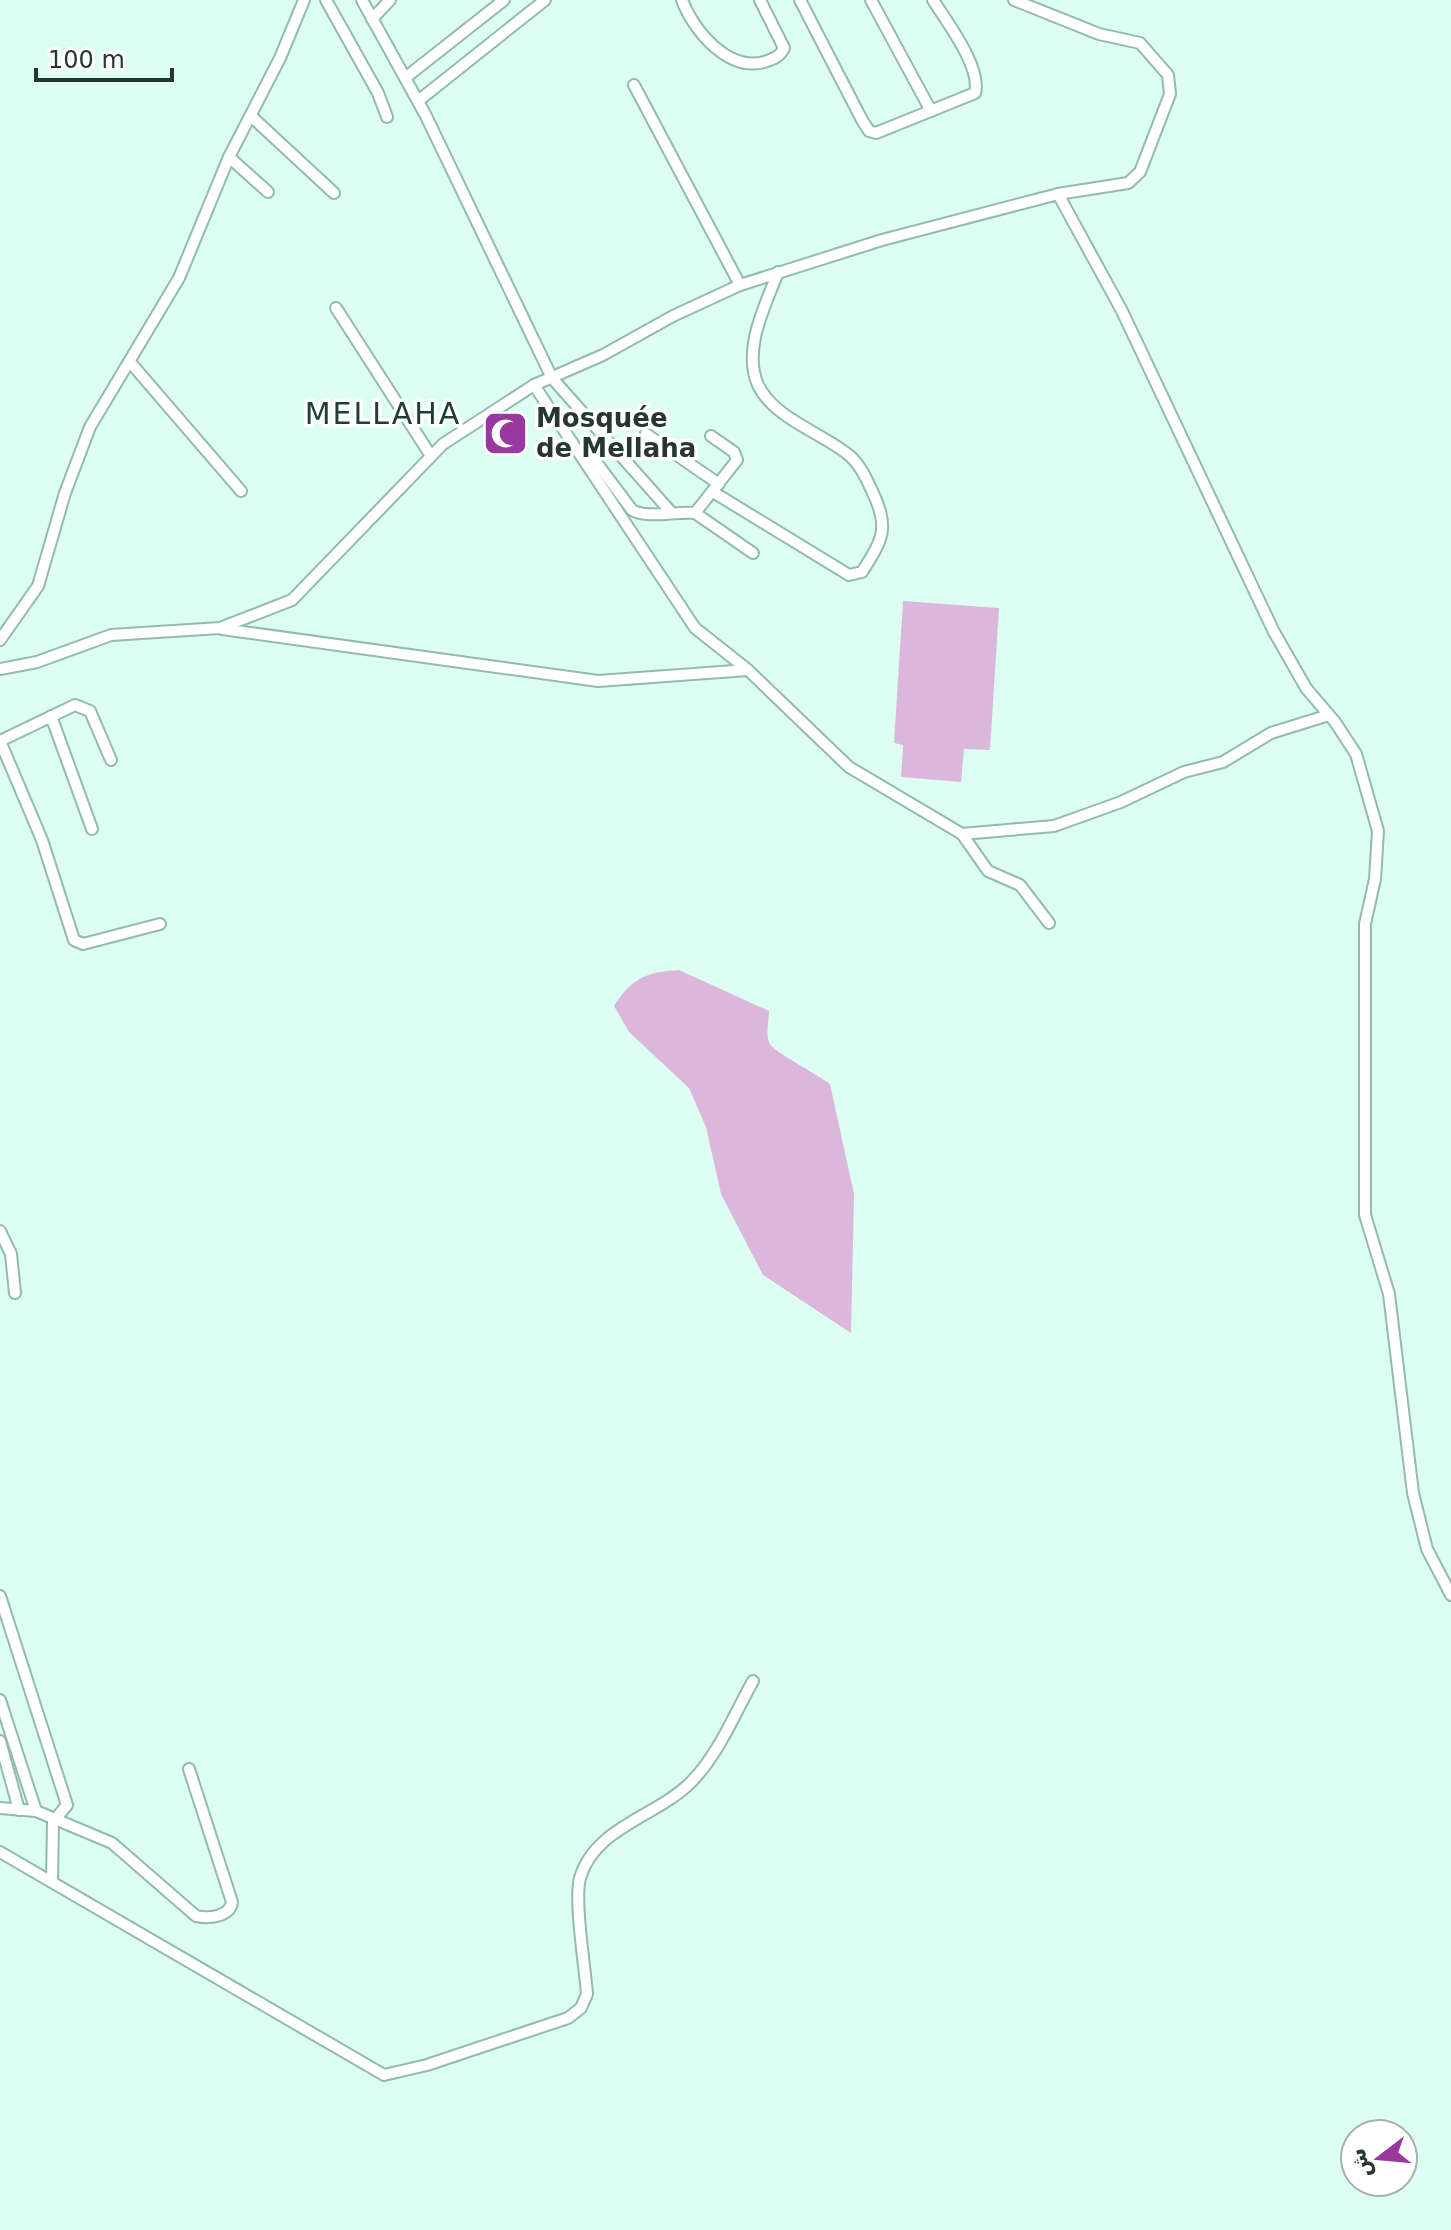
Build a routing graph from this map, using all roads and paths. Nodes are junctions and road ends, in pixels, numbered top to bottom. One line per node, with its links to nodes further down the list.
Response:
1 (304, 0): 18 (street)
2 (326, 0): 19 (street)
3 (362, 0): 13 (street)
4 (390, 0): 13 (street)
5 (504, 0): 14 (street)
6 (545, 0): 16 (street)
7 (682, 0): 8 (street)
8 (760, 0)
9 (800, 0): 17 (street)
10 (871, 0): 17 (street)
11 (933, 0): 17 (street)
12 (1014, 0): 23 (street)
13 (372, 19): 14 (street)
14 (405, 78): 16 (street)
15 (634, 85): 25 (street)
16 (418, 101): 28 (street)
17 (931, 111)
18 (252, 117): 20 (street); 22 (street)
19 (387, 117)
20 (229, 157): 21 (street); 27 (street)
21 (268, 192)
22 (334, 193)
23 (1058, 194): 24 (street); 43 (street)
24 (778, 272): 25 (street); 34 (street)
25 (740, 285): 28 (street)
26 (336, 308): 33 (street)
27 (130, 362): 35 (street); 40 (street)
28 (552, 378): 29 (street); 36 (street)
29 (534, 385): 32 (street); 33 (street)
30 (646, 434): 34 (street)
31 (711, 436): 34 (street)
32 (577, 450): 36 (street); 42 (street)
33 (431, 456): 39 (street)
34 (716, 488): 37 (street)
35 (241, 491)
36 (670, 511): 37 (street)
37 (695, 513): 38 (street)
38 (753, 553)
39 (220, 628): 41 (street); 42 (street)
40 (0, 640)
41 (0, 669)
42 (748, 670): 48 (street)
43 (1329, 715): 48 (street); 53 (street)
44 (51, 716): 45 (street); 46 (street); 47 (street)
45 (0, 741): 50 (street)
46 (111, 760)
47 (92, 829)
48 (962, 834): 49 (street)
49 (1049, 923)
50 (160, 924)
51 (0, 1231): 52 (street)
52 (15, 1293)
53 (1451, 1595)
54 (0, 1596): 62 (street)
55 (753, 1681): 64 (street)
56 (0, 1700): 61 (street)
57 (0, 1741): 60 (street)
58 (189, 1769): 62 (street)
59 (0, 1808): 60 (street)
60 (19, 1810): 61 (street)
61 (36, 1811): 62 (street)
62 (53, 1822): 64 (street)
63 (0, 1852): 64 (street)
64 (52, 1882)

